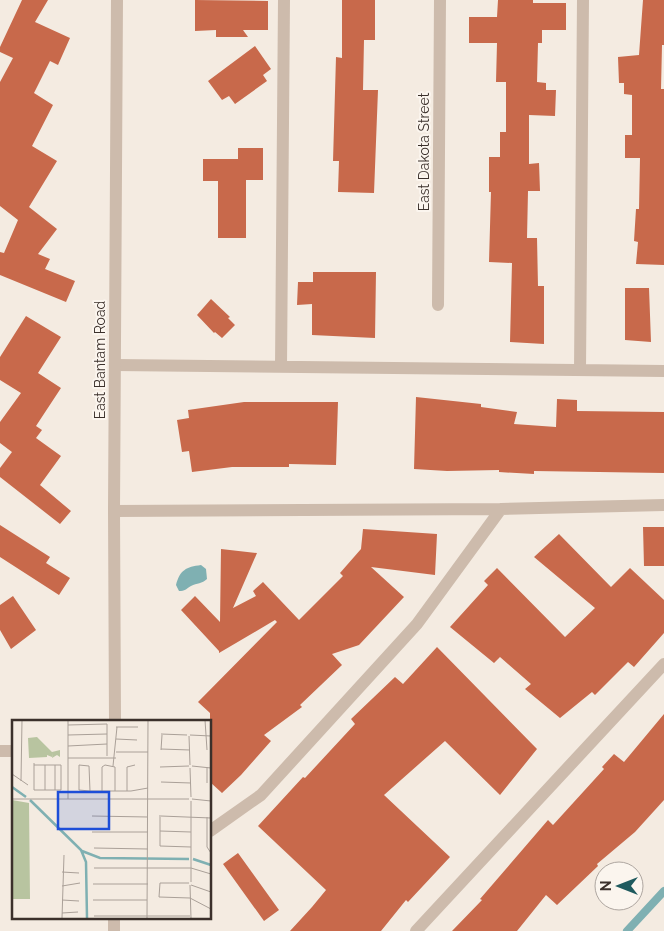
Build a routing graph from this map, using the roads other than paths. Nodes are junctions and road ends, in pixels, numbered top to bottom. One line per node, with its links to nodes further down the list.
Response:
1 (117, 0): 6 (street, East Bantam Road)
2 (284, 0): 7 (street)
3 (440, 0): 5 (street, East Dakota Street)
4 (582, 0): 8 (street)
5 (438, 305)
6 (115, 364): 7 (street); 12 (street, East Bantam Road)
7 (281, 367): 8 (street)
8 (580, 370): 9 (street)
9 (664, 371)
10 (664, 506): 11 (street)
11 (501, 509): 12 (street); 15 (street)
12 (114, 510): 14 (street, East Bantam Road)
13 (664, 664): 18 (street)
14 (115, 720)
15 (211, 830)
16 (114, 918): 17 (street)
17 (114, 931)
18 (416, 931)

